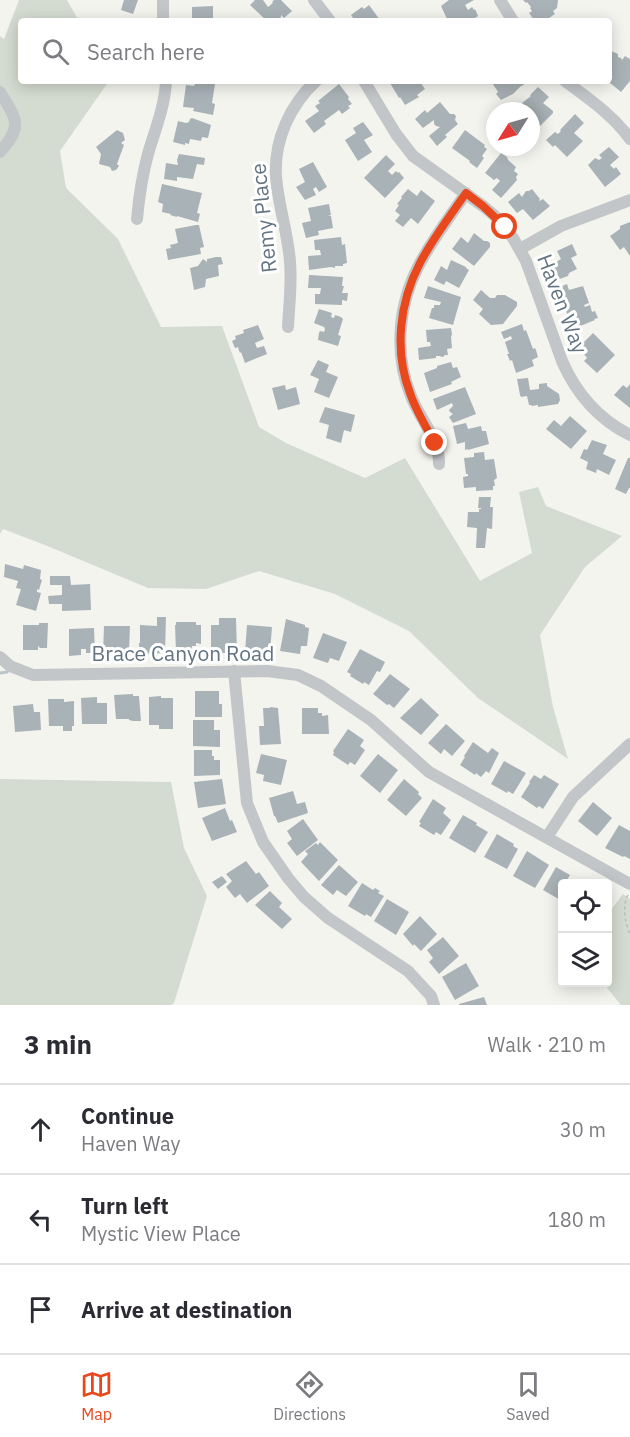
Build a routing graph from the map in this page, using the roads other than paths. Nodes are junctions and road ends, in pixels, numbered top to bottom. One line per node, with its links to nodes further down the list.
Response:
1 (163, 0): 4 (street)
2 (314, 0): 5 (street)
3 (500, 0): 6 (street)
4 (163, 18)
5 (328, 18)
6 (511, 18)
7 (166, 84): 16 (street)
8 (313, 84): 18 (street, Remy Place)
9 (366, 84): 14 (street, Haven Way)
10 (569, 84): 12 (street)
11 (0, 92): 13 (street)
12 (630, 139)
13 (0, 152)
14 (466, 193): 17 (street, Haven Way); 20 (street)
15 (630, 200): 17 (street)
16 (137, 219)
17 (520, 249): 19 (street, Haven Way)
18 (288, 327)
19 (630, 435)
20 (439, 464)
21 (0, 657): 22 (street, Brace Canyon Road)
22 (234, 671): 24 (street, Brace Canyon Road); 26 (street)
23 (630, 744): 24 (street)
24 (547, 837): 25 (street, Brace Canyon Road)
25 (630, 884)
26 (434, 1005)

